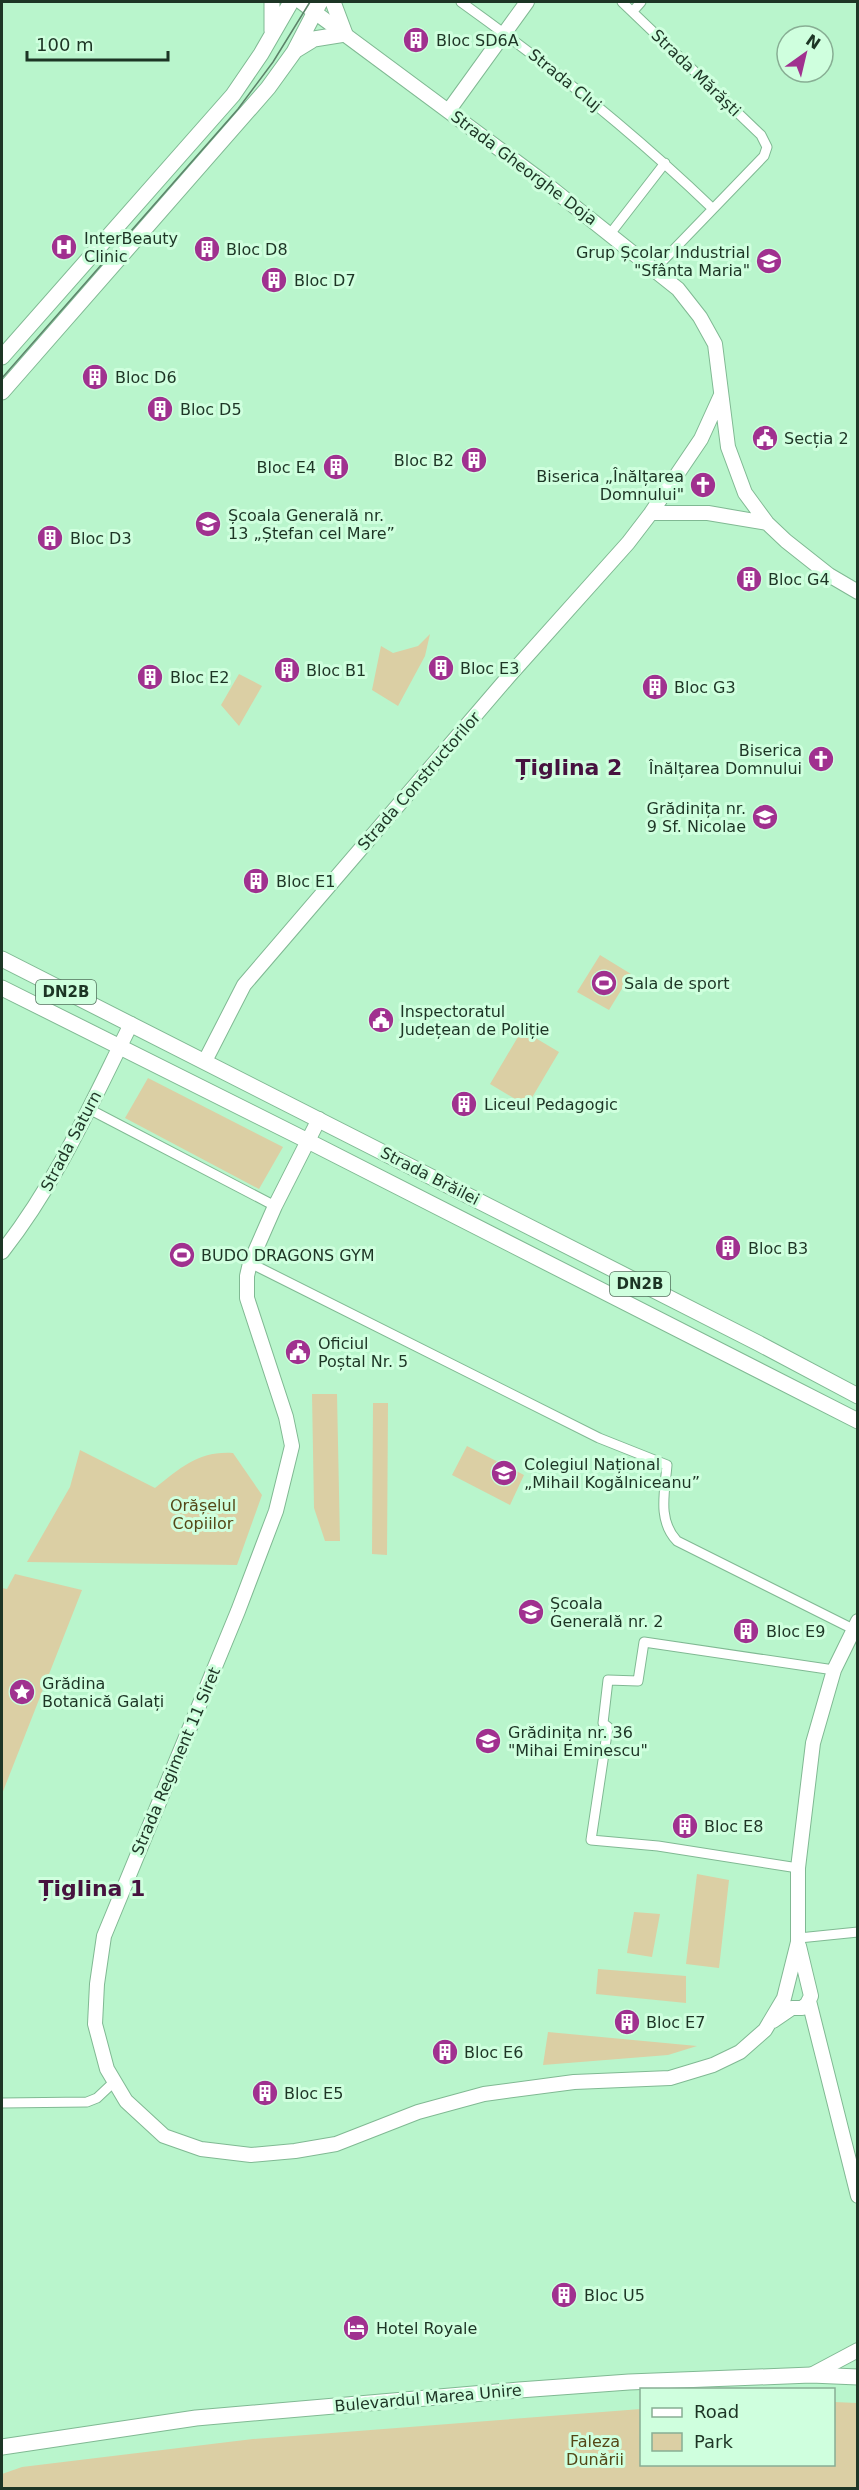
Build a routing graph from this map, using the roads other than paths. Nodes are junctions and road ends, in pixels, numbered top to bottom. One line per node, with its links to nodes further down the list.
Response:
1 (272, 2): 13 (main road)
2 (291, 2): 13 (main road)
3 (301, 2): 9 (street, Strada Gheorghe Doja)
4 (333, 2): 12 (main road)
5 (461, 2): 11 (street, Strada Cluj)
6 (527, 2): 11 (street)
7 (622, 2): 10 (street, Strada Mărăști)
8 (641, 2): 10 (street)
9 (318, 7): 12 (street, Strada Gheorghe Doja); 14 (main road)
10 (633, 11): 17 (street, Strada Mărăști)
11 (503, 32): 15 (street); 16 (street, Strada Cluj)
12 (345, 34): 14 (main road); 15 (street, Strada Gheorghe Doja)
13 (271, 36): 20 (main road)
14 (294, 52): 21 (main road)
15 (449, 110): 18 (street, Strada Gheorghe Doja)
16 (665, 163): 17 (street, Strada Cluj); 18 (street)
17 (712, 208): 19 (street)
18 (610, 234): 19 (street, Strada Gheorghe Doja)
19 (655, 269): 22 (street, Strada Gheorghe Doja)
20 (2, 357)
21 (2, 392)
22 (721, 395): 23 (street, Strada Constructorilor); 24 (street, Strada Gheorghe Doja)
23 (651, 513): 24 (street); 30 (street, Strada Constructorilor)
24 (767, 523): 25 (street, Strada Gheorghe Doja)
25 (858, 592)
26 (2, 959): 28 (main road, Strada Brăilei / DN2B)
27 (2, 988): 29 (main road, Strada Brăilei / DN2B)
28 (131, 1024): 29 (street, Strada Saturn); 30 (main road, Strada Brăilei / DN2B)
29 (120, 1047): 31 (street, Strada Saturn); 33 (main road, Strada Brăilei / DN2B)
30 (205, 1061): 32 (main road, Strada Brăilei / DN2B)
31 (89, 1109): 34 (street); 35 (street, Strada Saturn)
32 (319, 1119): 33 (street, Strada Regiment 11 Siret); 37 (main road, Strada Brăilei / DN2B)
33 (309, 1141): 34 (street, Strada Regiment 11 Siret); 38 (main road, Strada Brăilei / DN2B)
34 (275, 1206): 36 (street, Strada Regiment 11 Siret)
35 (2, 1252)
36 (250, 1263): 39 (street); 48 (street, Strada Regiment 11 Siret)
37 (858, 1396)
38 (858, 1421)
39 (855, 1625): 40 (street)
40 (834, 1670): 41 (street); 41 (street)
41 (798, 1868): 43 (street)
42 (858, 1932): 43 (street)
43 (799, 1940): 44 (street); 45 (street)
44 (805, 1983): 45 (street, Strada Regiment 11 Siret); 46 (street)
45 (790, 2000): 46 (street, Strada Regiment 11 Siret); 47 (street); 48 (street, Strada Regiment 11 Siret)
46 (809, 2001): 47 (street)
47 (817, 2034): 50 (street)
48 (114, 2082): 49 (street)
49 (2, 2103)
50 (858, 2196)
51 (858, 2350): 52 (street)
52 (811, 2375): 53 (main road, Bulevardul Marea Unire); 54 (main road, Bulevardul Marea Unire)
53 (858, 2377)
54 (2, 2447)

